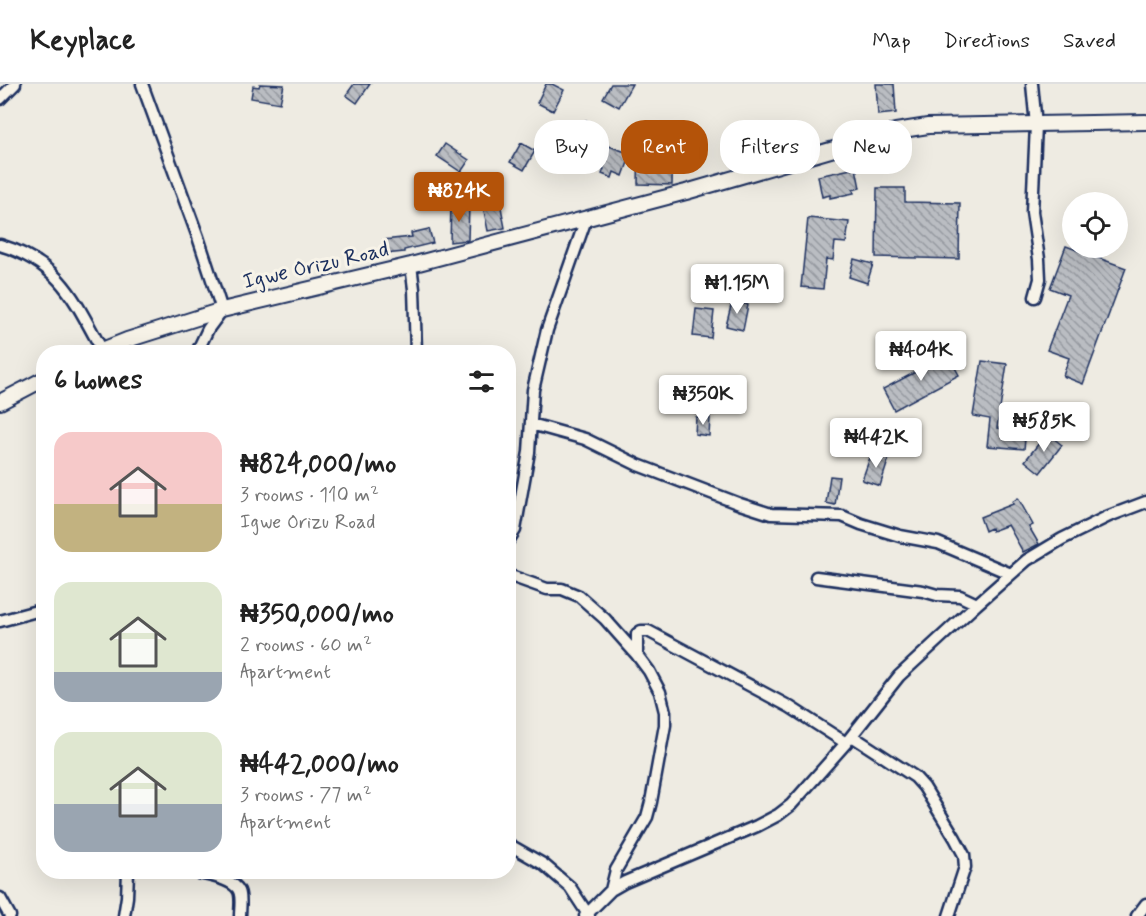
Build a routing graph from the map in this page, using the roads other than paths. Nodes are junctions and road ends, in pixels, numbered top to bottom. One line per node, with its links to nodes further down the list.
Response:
1 (15, 84): 4 (street)
2 (142, 84): 11 (street)
3 (1032, 84): 6 (street)
4 (0, 99)
5 (1146, 122): 6 (main road, Igwe Orizu Road)
6 (1036, 125): 7 (main road, Igwe Orizu Road); 10 (street)
7 (586, 219): 9 (main road, Igwe Orizu Road); 18 (street)
8 (0, 245): 12 (street)
9 (411, 265): 11 (main road, Igwe Orizu Road); 15 (street)
10 (1035, 297)
11 (222, 310): 13 (main road, Igwe Orizu Road); 14 (street)
12 (96, 345)
13 (117, 345)
14 (200, 345)
15 (416, 345)
16 (36, 383): 17 (main road)
17 (0, 402)
18 (531, 424): 20 (street); 21 (street)
19 (1146, 502): 21 (street)
20 (516, 525)
21 (1011, 574): 24 (street)
22 (816, 577): 24 (street)
23 (516, 578): 27 (street)
24 (977, 603): 28 (street)
25 (36, 611): 26 (street)
26 (0, 621)
27 (637, 655): 28 (street); 32 (street)
28 (849, 739): 32 (street); 39 (street)
29 (516, 849): 35 (street)
30 (127, 879): 37 (street)
31 (218, 879): 38 (street)
32 (611, 890): 35 (street)
33 (0, 897): 36 (street)
34 (1146, 904): 40 (street)
35 (587, 915)
36 (10, 916)
37 (124, 916)
38 (240, 916)
39 (950, 916)
40 (1137, 916)

